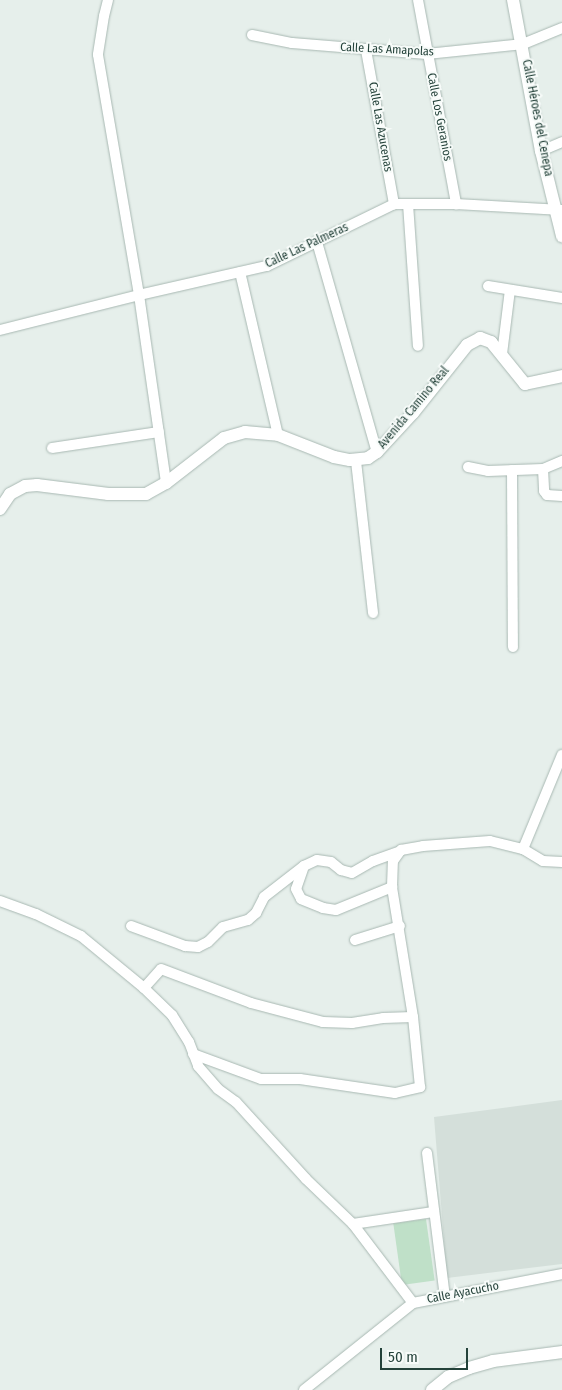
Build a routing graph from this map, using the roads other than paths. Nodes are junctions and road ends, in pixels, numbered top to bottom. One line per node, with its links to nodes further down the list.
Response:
1 (108, 0): 20 (street)
2 (418, 0): 8 (street, Calle Los Geranios)
3 (513, 0): 6 (street, Calle Héroes del Cenepa)
4 (562, 28): 6 (street, Calle Las Amapolas)
5 (252, 35): 7 (street, Calle Las Amapolas)
6 (522, 44): 8 (street, Calle Las Amapolas); 10 (street, Calle Héroes del Cenepa)
7 (366, 50): 8 (street, Calle Las Amapolas); 11 (street, Calle Las Azucenas)
8 (428, 54): 13 (street, Calle Los Geranios)
9 (562, 142): 10 (street)
10 (542, 151): 14 (street, Calle Héroes del Cenepa)
11 (394, 204): 12 (street, Calle Las Palmeras); 16 (street, Calle Las Palmeras)
12 (408, 204): 13 (street, Calle Las Palmeras); 23 (street)
13 (456, 204): 14 (street, Calle Las Palmeras)
14 (559, 210): 15 (street, Calle Héroes del Cenepa)
15 (562, 236)
16 (317, 242): 17 (street, Calle Las Palmeras); 29 (street)
17 (240, 272): 20 (street, Calle Las Palmeras); 27 (street)
18 (488, 286): 19 (street)
19 (510, 290): 21 (street); 24 (street)
20 (138, 295): 22 (street, Calle Las Palmeras); 26 (street)
21 (562, 298)
22 (0, 330)
23 (418, 346)
24 (502, 354): 25 (street, Avenida Camino Real); 29 (street, Avenida Camino Real)
25 (562, 376)
26 (159, 432): 28 (street); 35 (street)
27 (278, 435): 30 (street); 35 (street)
28 (52, 448)
29 (377, 452): 30 (street, Avenida Camino Real)
30 (356, 461): 38 (street)
31 (562, 461): 33 (street)
32 (468, 467): 34 (street)
33 (542, 469): 34 (street); 36 (street)
34 (512, 470): 39 (street)
35 (166, 483): 37 (street)
36 (562, 496)
37 (0, 509)
38 (373, 613)
39 (514, 647)
40 (562, 756): 41 (street)
41 (523, 849): 42 (street); 43 (street)
42 (401, 850): 44 (street); 45 (street)
43 (562, 862)
44 (304, 866): 45 (street); 47 (street)
45 (392, 887): 48 (street)
46 (0, 901): 50 (street)
47 (131, 926)
48 (400, 926): 49 (street); 51 (street)
49 (355, 940)
50 (144, 988): 51 (street); 52 (street)
51 (413, 1017): 52 (street)
52 (193, 1054): 55 (street)
53 (427, 1154): 54 (street)
54 (433, 1212): 55 (street); 57 (street)
55 (353, 1224): 58 (street)
56 (562, 1274): 57 (street, Calle Ayacucho)
57 (445, 1297): 58 (street, Calle Ayacucho)
58 (413, 1303): 60 (street, Calle Ayacucho)
59 (562, 1352): 61 (street)
60 (304, 1390)
61 (432, 1390)

